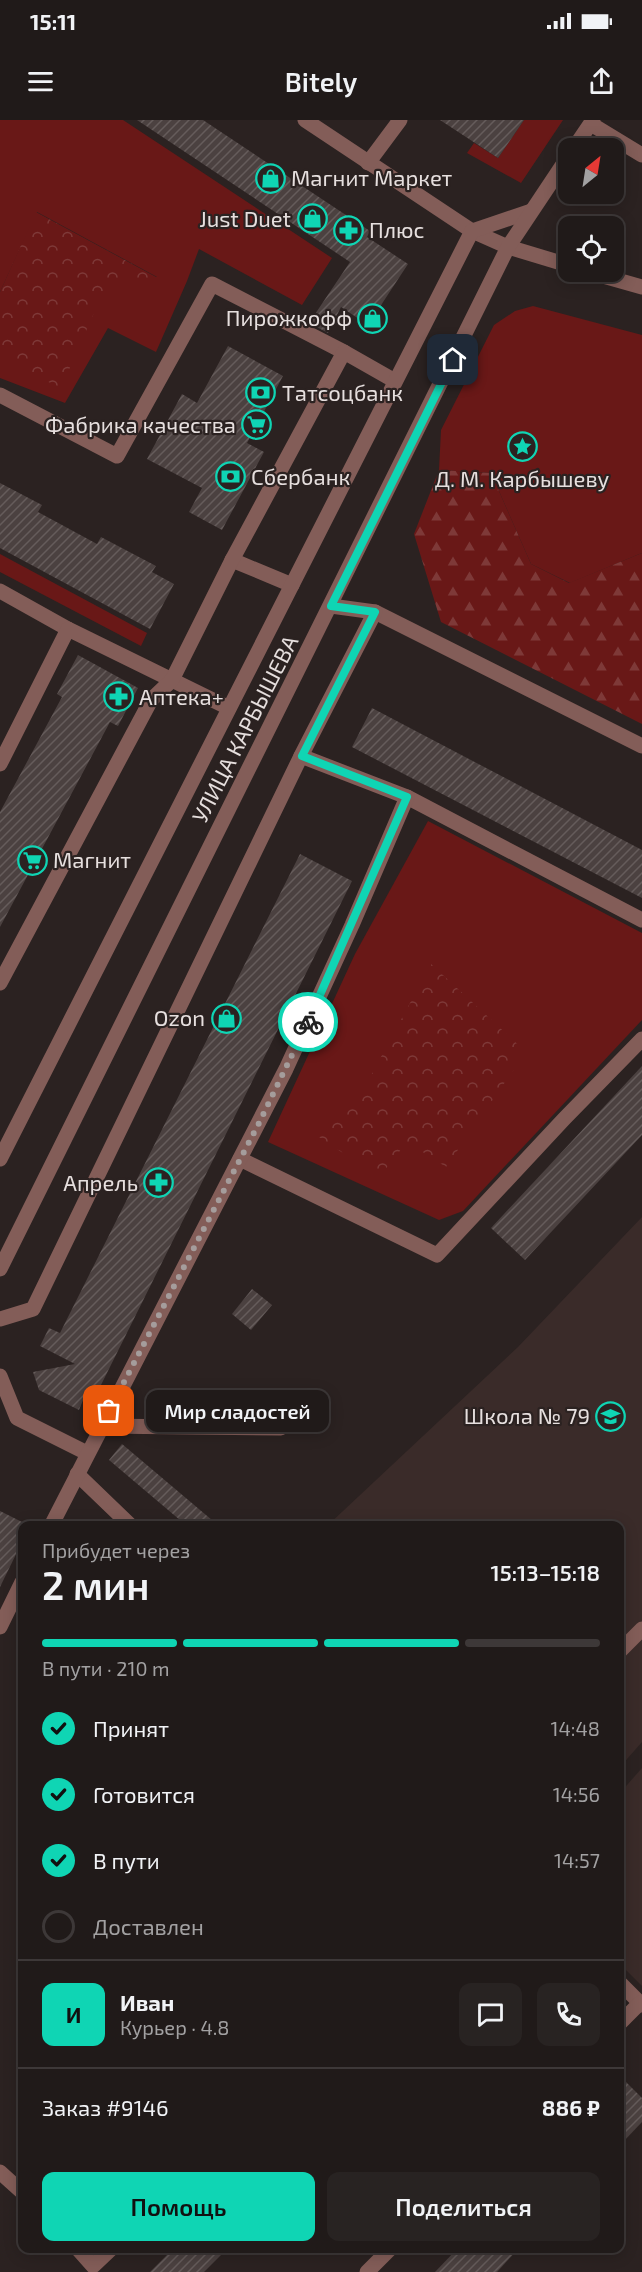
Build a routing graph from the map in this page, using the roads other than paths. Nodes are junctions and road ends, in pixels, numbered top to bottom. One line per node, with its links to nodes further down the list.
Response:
1 (400, 120): 6 (street)
2 (313, 122): 6 (street)
3 (592, 122): 4 (street); 5 (street)
4 (581, 138)
5 (642, 155)
6 (368, 163): 9 (street)
7 (558, 172): 8 (street, УЛИЦА КАРБЫШЕВА)
8 (531, 211): 9 (street); 10 (street, УЛИЦА КАРБЫШЕВА)
9 (472, 231): 10 (street); 15 (street, УЛИЦА КАРБЫШЕВА)
10 (508, 247): 11 (street); 20 (street, УЛИЦА КАРБЫШЕВА)
11 (558, 262)
12 (624, 282): 13 (street)
13 (642, 287)
14 (344, 352): 15 (street); 16 (street); 17 (street)
15 (395, 381): 18 (street, УЛИЦА КАРБЫШЕВА)
16 (0, 395)
17 (232, 560): 18 (street); 23 (street)
18 (292, 585): 24 (street, УЛИЦА КАРБЫШЕВА)
19 (0, 591): 22 (street)
20 (331, 606): 21 (street); 34 (street, УЛИЦА КАРБЫШЕВА)
21 (375, 612): 25 (street); 26 (street)
22 (68, 628): 23 (street); 27 (street)
23 (172, 680): 24 (street); 30 (street)
24 (229, 708): 32 (street, УЛИЦА КАРБЫШЕВА)
25 (642, 746)
26 (302, 756): 28 (street); 35 (street)
27 (0, 764)
28 (407, 797): 29 (street); 33 (street)
29 (642, 920)
30 (0, 983)
31 (642, 1039): 33 (street)
32 (0, 1159)
33 (240, 1159): 37 (street)
34 (0, 1269)
35 (0, 1319)
36 (0, 1376): 39 (street)
37 (101, 1426): 38 (street); 39 (street)
38 (281, 1428)
39 (87, 1453): 40 (street)
40 (76, 1474): 41 (street); 42 (street)
41 (53, 1521)
42 (127, 1521)
43 (18, 1590): 44 (street)
44 (0, 1627)
45 (642, 1629): 46 (street)
46 (624, 1647)
47 (624, 1987): 48 (street)
48 (641, 2004): 49 (street)
49 (624, 2019)
50 (0, 2172): 51 (street)
51 (18, 2188)
52 (80, 2253): 55 (street)
53 (107, 2253): 55 (street)
54 (386, 2253): 56 (street)
55 (90, 2269)
56 (367, 2272)

